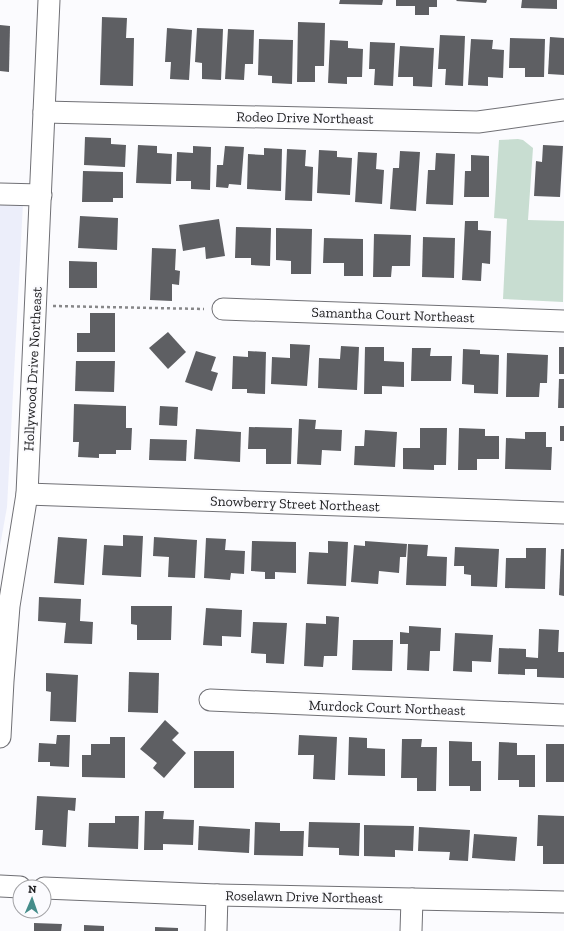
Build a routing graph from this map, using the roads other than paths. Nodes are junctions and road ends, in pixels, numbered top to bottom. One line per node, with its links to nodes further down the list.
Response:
1 (49, 0): 3 (street, Hollywood Drive Northeast)
2 (564, 110): 3 (street, Rodeo Drive Northeast)
3 (44, 112): 5 (street, Hollywood Drive Northeast)
4 (0, 194): 5 (street)
5 (41, 195): 8 (street, Hollywood Drive Northeast)
6 (223, 309): 7 (street, Samantha Court Northeast)
7 (564, 321)
8 (27, 494): 9 (street, Snowberry Street Northeast); 10 (street, Hollywood Drive Northeast)
9 (564, 513)
10 (1, 681): 13 (street, Hollywood Drive Northeast)
11 (210, 700): 12 (street, Murdock Court Northeast)
12 (564, 715)
13 (0, 737)
14 (0, 886): 15 (street)
15 (12, 887)
16 (52, 888): 17 (street, Roselawn Drive Northeast)
17 (217, 895): 18 (street, Roselawn Drive Northeast); 20 (street)
18 (412, 899): 19 (street, Roselawn Drive Northeast); 21 (street)
19 (564, 902)
20 (216, 931)
21 (411, 931)

